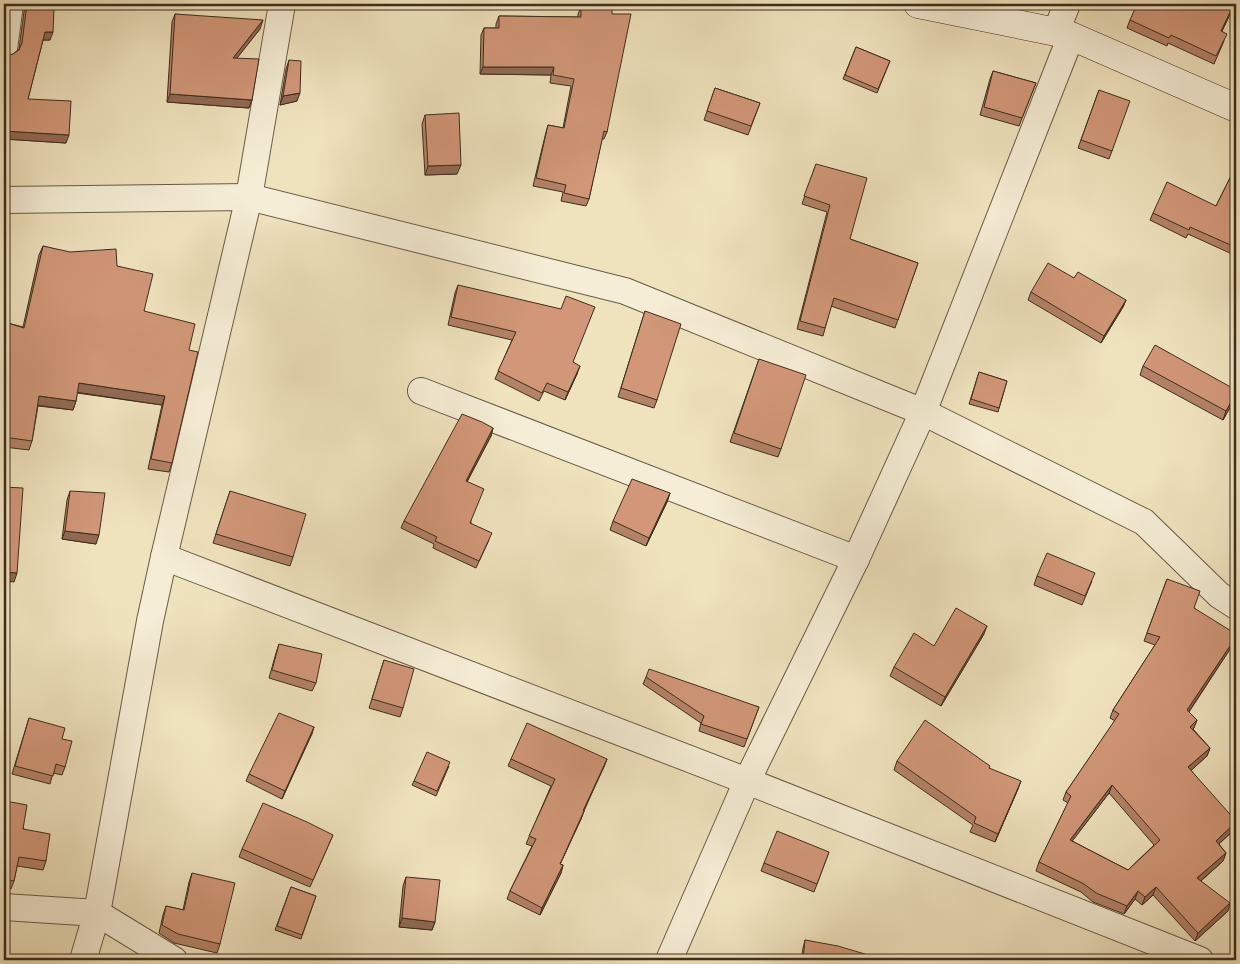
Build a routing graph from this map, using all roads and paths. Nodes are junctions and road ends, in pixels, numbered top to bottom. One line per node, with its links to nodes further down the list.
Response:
1 (10, 4): 6 (street)
2 (282, 4): 8 (street)
3 (918, 4): 5 (street)
4 (1067, 4): 5 (street)
5 (1063, 34): 7 (street); 11 (street)
6 (4, 49)
7 (1236, 108)
8 (249, 197): 9 (street); 11 (street); 12 (street)
9 (4, 200)
10 (421, 391): 13 (street)
11 (923, 412): 13 (street); 14 (street)
12 (164, 557): 15 (street); 17 (street)
13 (856, 559): 15 (street)
14 (1236, 606)
15 (747, 781): 20 (street); 21 (street)
16 (4, 907): 17 (street)
17 (98, 913): 18 (street); 19 (street)
18 (83, 960)
19 (174, 960)
20 (669, 960)
21 (1200, 960)

